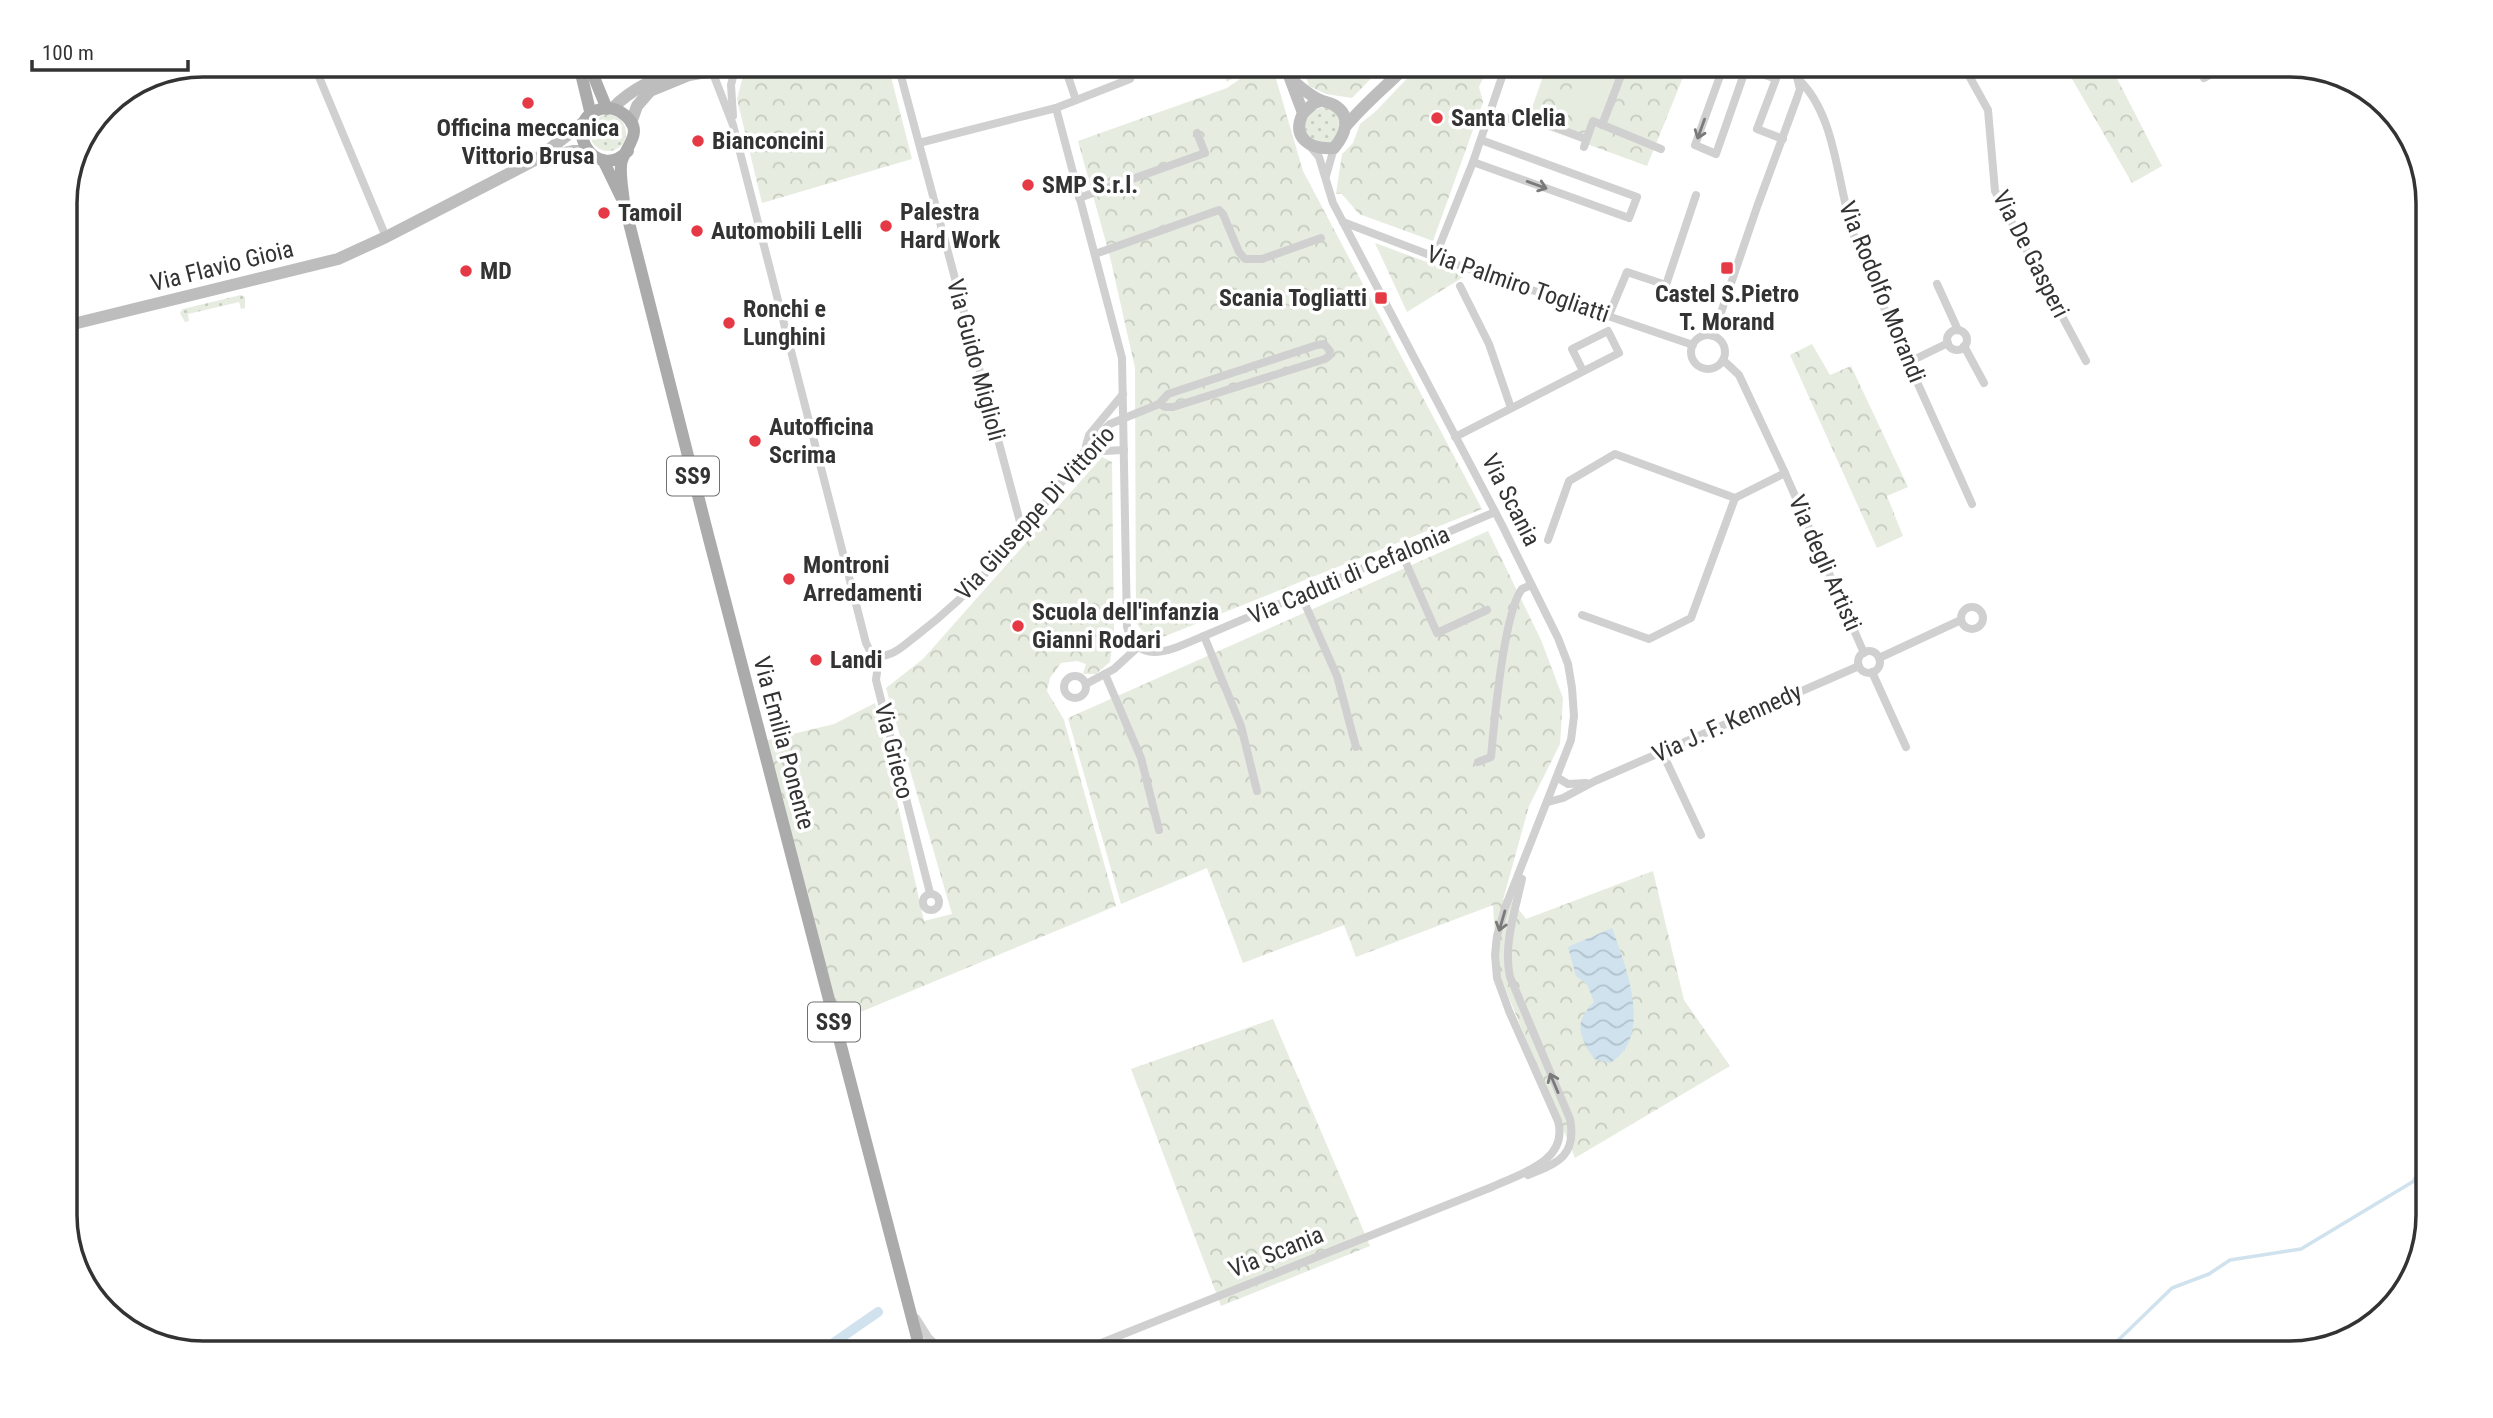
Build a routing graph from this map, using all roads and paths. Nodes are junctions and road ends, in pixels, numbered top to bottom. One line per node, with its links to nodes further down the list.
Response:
1 (319, 77): 51 (street)
2 (582, 77): 29 (main road)
3 (595, 77): 25 (main road)
4 (659, 77): 25 (main road)
5 (684, 77): 30 (main road)
6 (713, 77): 31 (street)
7 (732, 77): 31 (street)
8 (901, 77): 38 (street, Via Guido Miglioli)
9 (1068, 77): 21 (street)
10 (1396, 77): 23 (main road)
11 (1502, 77): 27 (street)
12 (1620, 77): 32 (street)
13 (1720, 77): 14 (street, one-way to 14)
14 (1739, 77)
15 (1771, 77): 35 (street)
16 (1798, 77): 20 (street)
17 (1970, 77): 65 (street, Via De Gasperi)
18 (1130, 79): 21 (street)
19 (1291, 79): 22 (main road, Via Scania); 28 (main road, Via Scania)
20 (1799, 80): 35 (street); 66 (street, Via Rodolfo Morandi)
21 (1076, 100): 26 (street)
22 (1321, 102): 24 (main road, Via Scania); 28 (main road)
23 (1364, 104): 24 (main road, Via Scania); 33 (main road)
24 (1336, 105): 33 (main road)
25 (610, 108): 29 (main road); 30 (main road)
26 (1056, 108): 38 (street); 48 (street, Via Giuseppe Di Vittorio)
27 (1490, 112): 32 (street); 36 (street)
28 (1303, 113): 37 (main road, Via Scania)
29 (588, 118): 41 (main road); 43 (main road)
30 (631, 123): 42 (main road)
31 (733, 125): 91 (street)
32 (1602, 125): 40 (street)
33 (1346, 126): 39 (main road)
34 (1197, 133): 48 (street)
35 (1783, 139): 60 (street)
36 (1480, 140): 45 (street); 45 (street, one-way to 36)
37 (1306, 142): 39 (main road); 46 (street, Via Scania)
38 (919, 143): 80 (street, Via Guido Miglioli)
39 (1334, 148): 46 (street)
40 (1661, 149)
41 (588, 151): 43 (main road); 44 (main road)
42 (628, 151): 44 (main road); 49 (main road, SS9)
43 (537, 159): 51 (main road, Via Flavio Gioia)
44 (603, 160): 49 (main road, SS9)
45 (1473, 162): 54 (street)
46 (1326, 176): 50 (street, Via Scania)
47 (1696, 195): 57 (street)
48 (1079, 198): 53 (street, Via Giuseppe Di Vittorio)
49 (624, 203): 110 (main road, Via Emilia Ponente / SS9)
50 (1343, 222): 54 (street, Via Palmiro Togliatti); 73 (street, Via Scania)
51 (386, 237): 58 (main road, Via Flavio Gioia)
52 (1321, 238): 53 (street)
53 (1095, 254): 69 (street, Via Giuseppe Di Vittorio)
54 (1435, 257): 57 (street, Via Palmiro Togliatti)
55 (1937, 284): 59 (street)
56 (1460, 286): 71 (street)
57 (1609, 315): 62 (street, Via Palmiro Togliatti)
58 (77, 323)
59 (1958, 330): 61 (street); 63 (street)
60 (1713, 336): 62 (street); 64 (street)
61 (1948, 343): 63 (street); 66 (street)
62 (1693, 345): 64 (street)
63 (1964, 346): 68 (street)
64 (1723, 360): 76 (street, Via degli Artisti)
65 (2087, 361)
66 (1909, 362): 78 (street, Via Rodolfo Morandi)
67 (1583, 371): 67 (street); 71 (street)
68 (1984, 383)
69 (1123, 394): 72 (street, Via Giuseppe Di Vittorio); 75 (street)
70 (1159, 404): 70 (street); 72 (street)
71 (1511, 408): 73 (street)
72 (1123, 418): 74 (street, Via Giuseppe Di Vittorio); 75 (street, Via Giuseppe Di Vittorio)
73 (1455, 437): 79 (street, Via Scania)
74 (1124, 450): 75 (street); 89 (street, Via Giuseppe Di Vittorio)
75 (1084, 452): 80 (street, Via Giuseppe Di Vittorio)
76 (1785, 473): 77 (street); 90 (street, Via degli Artisti)
77 (1735, 498): 81 (street); 86 (street)
78 (1972, 504)
79 (1495, 512): 82 (street, Via Caduti di Cefalonia); 83 (street, Via Scania)
80 (1023, 533): 91 (street, Via Giuseppe Di Vittorio)
81 (1548, 540)
82 (1402, 554): 84 (street, Via Caduti di Cefalonia); 85 (street)
83 (1531, 585): 100 (street); 101 (street, Via Scania)
84 (1301, 596): 88 (street, Via Caduti di Cefalonia); 97 (street)
85 (1487, 610)
86 (1582, 615)
87 (1961, 620): 92 (street)
88 (1204, 636): 89 (street, Via Caduti di Cefalonia); 103 (street)
89 (1139, 646): 95 (street)
90 (1864, 653): 92 (street); 93 (street)
91 (879, 656): 108 (street, Via Grieco)
92 (1879, 658): 94 (street)
93 (1859, 666): 94 (street); 99 (street, Via J. F. Kennedy)
94 (1872, 672): 98 (street)
95 (1105, 674): 96 (street); 105 (street)
96 (1086, 684)
97 (1356, 747)
98 (1906, 747)
99 (1662, 752): 102 (street, Via J. F. Kennedy); 106 (street)
100 (1478, 762)
101 (1558, 778): 102 (street); 104 (street, Via Scania)
102 (1595, 781): 104 (street, Via J. F. Kennedy)
103 (1257, 791)
104 (1548, 802): 107 (street, Via Scania)
105 (1159, 830)
106 (1700, 835)
107 (1526, 857): 109 (street, Via Scania, one-way to 109); 109 (street, Via Scania, one-way to 107)
108 (930, 893)
109 (1492, 1187): 113 (street, Via Scania)
110 (905, 1294): 111 (main road, SS9); 112 (street)
111 (918, 1341)
112 (932, 1341)
113 (1106, 1341)

